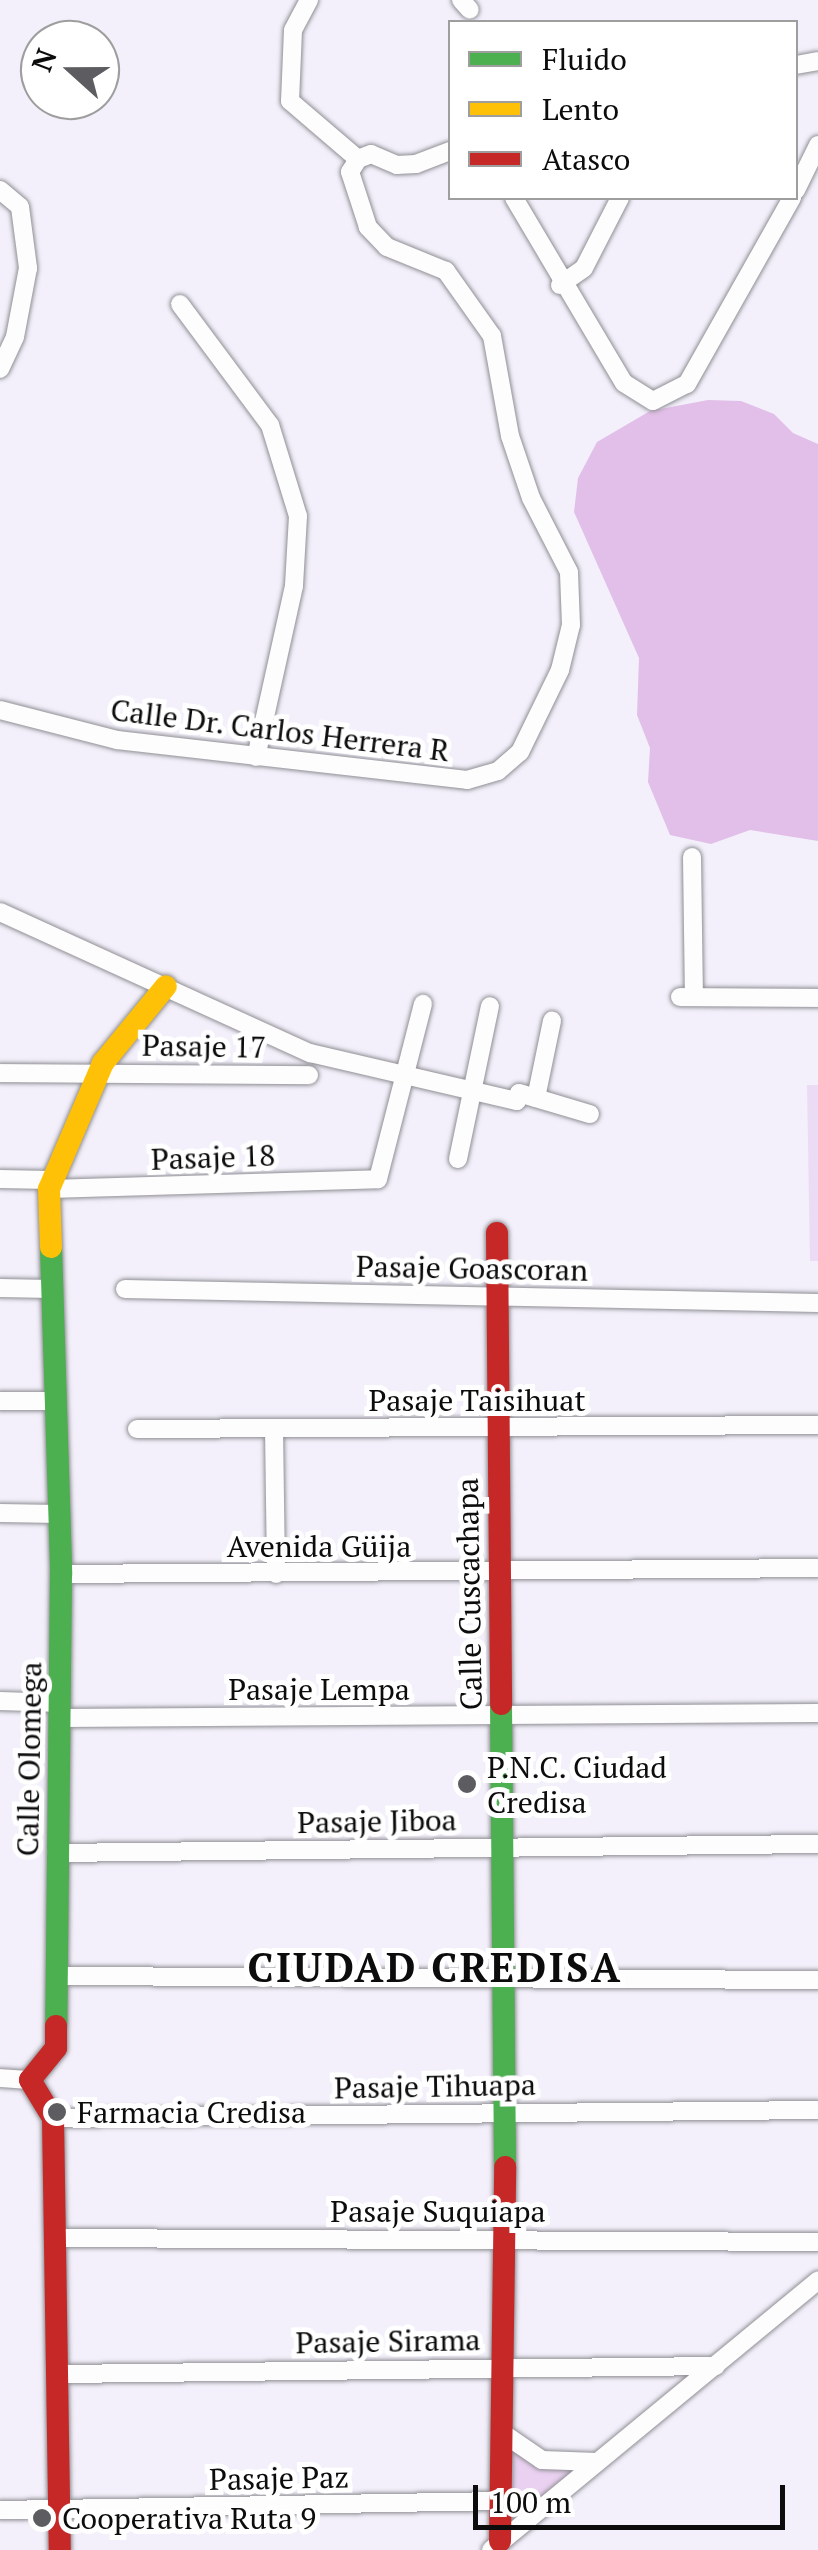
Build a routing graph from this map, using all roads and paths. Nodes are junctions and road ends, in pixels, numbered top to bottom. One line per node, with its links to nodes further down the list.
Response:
1 (309, 0): 4 (street)
2 (818, 145): 5 (street)
3 (448, 151): 4 (street)
4 (358, 159): 14 (street, Calle Dr. Carlos Herrera R)
5 (798, 186)
6 (0, 190): 12 (street)
7 (515, 200): 10 (street)
8 (619, 200): 10 (street)
9 (791, 200): 10 (street)
10 (560, 285)
11 (180, 304): 14 (street)
12 (0, 369)
13 (0, 710): 14 (street, Calle Dr. Carlos Herrera R)
14 (256, 757)
15 (692, 857): 18 (street)
16 (0, 912): 17 (street)
17 (166, 986): 22 (street, Calle Olomega); 25 (street)
18 (818, 998)
19 (423, 1004): 25 (street)
20 (490, 1006): 26 (street)
21 (552, 1021): 27 (street)
22 (98, 1072): 23 (street, Pasaje 17); 24 (street, Pasaje 17); 31 (street, Calle Olomega)
23 (0, 1073)
24 (309, 1075)
25 (406, 1076): 26 (street); 31 (street, Pasaje 18)
26 (474, 1091): 27 (street); 29 (street)
27 (536, 1098): 28 (street)
28 (590, 1114)
29 (458, 1159)
30 (0, 1179): 31 (street, Pasaje 18)
31 (49, 1184): 34 (street, Calle Olomega)
32 (498, 1233): 36 (street, Calle Cuscachapa)
33 (0, 1288): 34 (street)
34 (51, 1289): 39 (street, Calle Olomega)
35 (125, 1289): 36 (street, Pasaje Goascoran)
36 (498, 1296): 37 (street, Pasaje Goascoran); 41 (street, Calle Cuscachapa)
37 (818, 1303)
38 (0, 1401): 39 (street)
39 (55, 1402): 45 (street, Calle Olomega)
40 (818, 1425): 41 (street, Pasaje Taisihuat)
41 (498, 1427): 42 (street, Pasaje Taisihuat); 47 (street, Calle Cuscachapa)
42 (274, 1428): 43 (street, Pasaje Taisihuat); 49 (street)
43 (136, 1429)
44 (0, 1513): 45 (street)
45 (59, 1514): 48 (street, Calle Olomega)
46 (818, 1568): 47 (street, Avenida Güija)
47 (498, 1573): 49 (street, Avenida Güija); 53 (street, Calle Cuscachapa)
48 (61, 1574): 49 (street, Avenida Güija); 51 (street, Calle Olomega)
49 (276, 1574)
50 (0, 1701): 51 (street, Pasaje Lempa)
51 (61, 1710): 53 (street, Pasaje Lempa); 56 (street, Calle Olomega)
52 (818, 1713): 53 (street, Pasaje Lempa)
53 (501, 1715): 55 (street, Calle Cuscachapa)
54 (818, 1844): 55 (street, Pasaje Jiboa)
55 (502, 1846): 56 (street, Pasaje Jiboa); 59 (street, Calle Cuscachapa)
56 (56, 1853): 57 (street, Calle Olomega)
57 (55, 1976): 59 (street); 61 (street, Calle Olomega)
58 (818, 1980): 59 (street)
59 (503, 1982): 63 (street, Calle Cuscachapa)
60 (0, 2078): 61 (street)
61 (30, 2080): 64 (street)
62 (818, 2110): 63 (street, Pasaje Tihuapa)
63 (504, 2112): 64 (street, Pasaje Tihuapa); 66 (street, Calle Cuscachapa)
64 (53, 2118): 65 (street)
65 (59, 2238): 66 (street, Pasaje Suquiapa); 71 (street)
66 (506, 2238): 67 (street, Pasaje Suquiapa); 70 (street, Calle Cuscachapa)
67 (818, 2242)
68 (818, 2280): 69 (street)
69 (716, 2366): 70 (street, Pasaje Sirama); 73 (street)
70 (506, 2367): 71 (street, Pasaje Sirama); 72 (street, Calle Cuscachapa)
71 (61, 2374): 76 (street)
72 (504, 2434): 73 (street); 74 (street, Calle Cuscachapa)
73 (597, 2462): 77 (street)
74 (501, 2501): 76 (street, Pasaje Paz); 77 (street, Calle Cuscachapa)
75 (0, 2510): 76 (street, Pasaje Paz)
76 (58, 2510): 78 (street)
77 (496, 2546)
78 (60, 2550)

